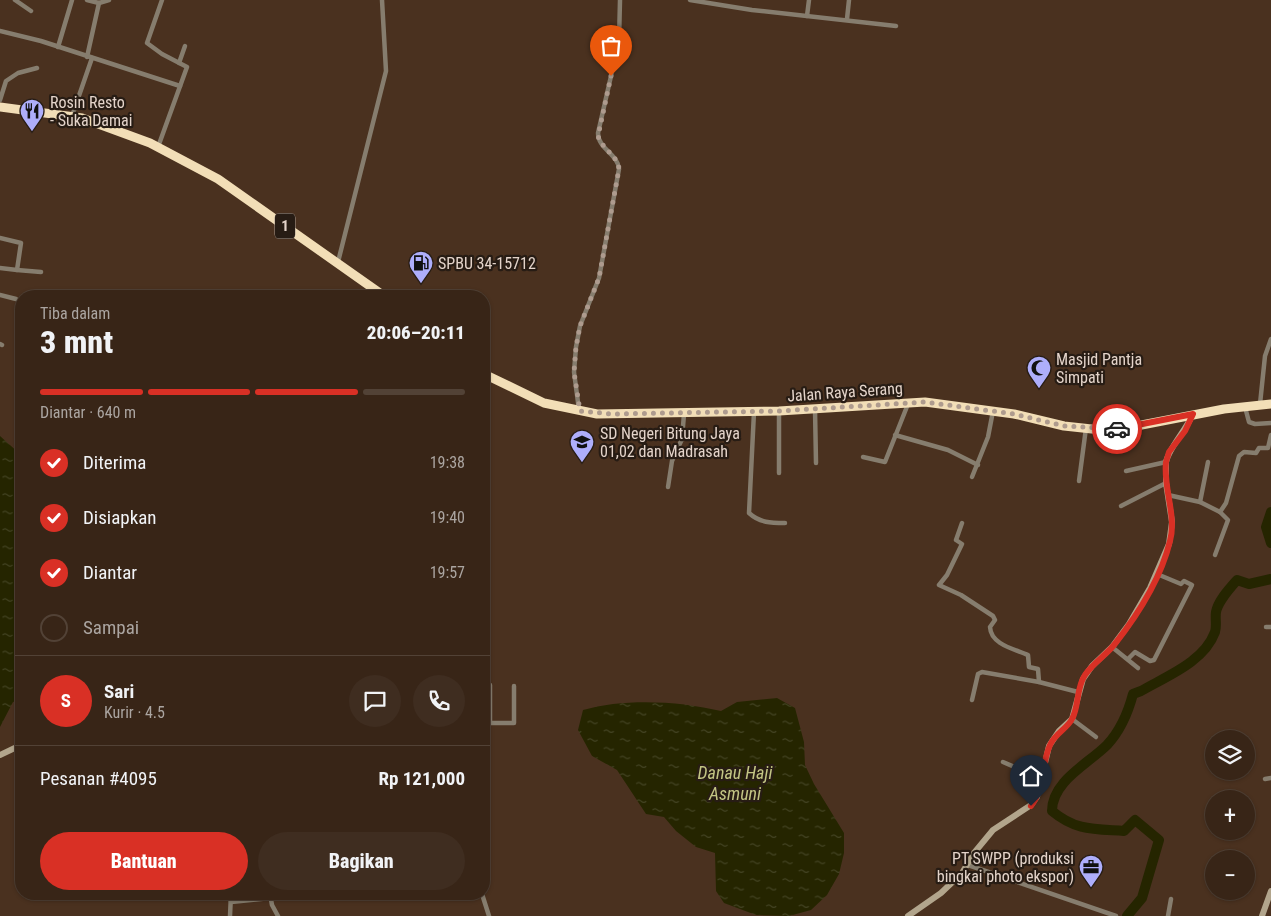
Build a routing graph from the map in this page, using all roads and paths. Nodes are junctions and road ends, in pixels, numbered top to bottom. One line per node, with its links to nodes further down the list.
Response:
1 (15, 0): 12 (street)
2 (72, 0): 18 (street)
3 (87, 0): 11 (street)
4 (108, 0): 11 (street)
5 (162, 0): 20 (street)
6 (382, 0): 28 (street)
7 (620, 0): 42 (street)
8 (690, 0): 13 (street)
9 (809, 0): 13 (street)
10 (849, 0): 14 (street)
11 (99, 4): 19 (street)
12 (31, 10)
13 (807, 16): 14 (street)
14 (847, 19): 15 (street)
15 (896, 26)
16 (0, 31): 18 (street)
17 (185, 46): 20 (street)
18 (58, 47): 19 (street)
19 (90, 57): 22 (street); 25 (street)
20 (179, 63): 22 (street)
21 (37, 68): 23 (street)
22 (180, 86): 26 (street)
23 (0, 100)
24 (0, 107): 25 (highway, 1)
25 (72, 116): 26 (highway, 1)
26 (158, 147): 28 (highway, 1)
27 (0, 238): 30 (street)
28 (338, 262): 32 (highway, 1)
29 (0, 268): 30 (street)
30 (17, 270): 31 (street)
31 (40, 272)
32 (376, 290)
33 (0, 295): 34 (street)
34 (15, 299)
35 (1271, 339): 38 (street)
36 (490, 377): 42 (highway, Jalan Raya Serang)
37 (908, 402): 41 (highway, Jalan Raya Serang); 44 (highway, Jalan Raya Serang); 50 (street)
38 (1260, 404): 39 (highway, Jalan Raya Serang); 40 (highway, Jalan Raya Serang)
39 (1271, 404)
40 (1245, 406): 47 (highway, Jalan Raya Serang); 48 (street)
41 (814, 409): 43 (highway, Jalan Raya Serang); 55 (street)
42 (580, 411): 46 (highway, Jalan Raya Serang)
43 (779, 411): 45 (highway, Jalan Raya Serang); 58 (street)
44 (993, 411): 49 (highway, Jalan Raya Serang); 56 (street)
45 (754, 412): 46 (highway, Jalan Raya Serang); 67 (street)
46 (684, 414): 62 (street)
47 (1193, 414): 49 (highway, Jalan Raya Serang); 53 (street)
48 (1271, 423)
49 (1086, 428): 60 (street)
50 (895, 435): 52 (street); 56 (street)
51 (1271, 435): 66 (street)
52 (862, 458)
53 (1166, 462): 57 (street); 61 (street)
54 (1208, 462): 64 (street)
55 (816, 463)
56 (978, 465): 59 (street)
57 (1126, 471)
58 (778, 473)
59 (972, 478)
60 (1079, 481)
61 (1166, 483): 63 (street); 65 (street)
62 (668, 487)
63 (1168, 495): 64 (street); 70 (street)
64 (1200, 502): 66 (street)
65 (1121, 506)
66 (1220, 512): 69 (street)
67 (785, 523)
68 (962, 523): 74 (street)
69 (1215, 555)
70 (1157, 574): 71 (street); 72 (street)
71 (1112, 647): 72 (street); 77 (street)
72 (1128, 659): 73 (street)
73 (1138, 668)
74 (1039, 682): 77 (street); 78 (street)
75 (490, 685): 80 (street)
76 (514, 686): 80 (street)
77 (1078, 692): 79 (street)
78 (972, 700)
79 (1072, 719): 81 (street); 85 (street)
80 (490, 724)
81 (1096, 737)
82 (15, 748): 83 (street)
83 (0, 755)
84 (1003, 762): 85 (street)
85 (1042, 778): 86 (street)
86 (968, 865): 97 (street); 98 (street)
87 (1271, 891): 93 (street)
88 (1171, 899): 99 (street)
89 (244, 900): 92 (street)
90 (271, 900): 95 (street)
91 (484, 900): 96 (street)
92 (231, 902): 94 (street)
93 (1268, 906): 100 (street)
94 (230, 916)
95 (278, 916)
96 (488, 916)
97 (908, 916)
98 (1116, 916)
99 (1168, 916)
100 (1262, 916)

